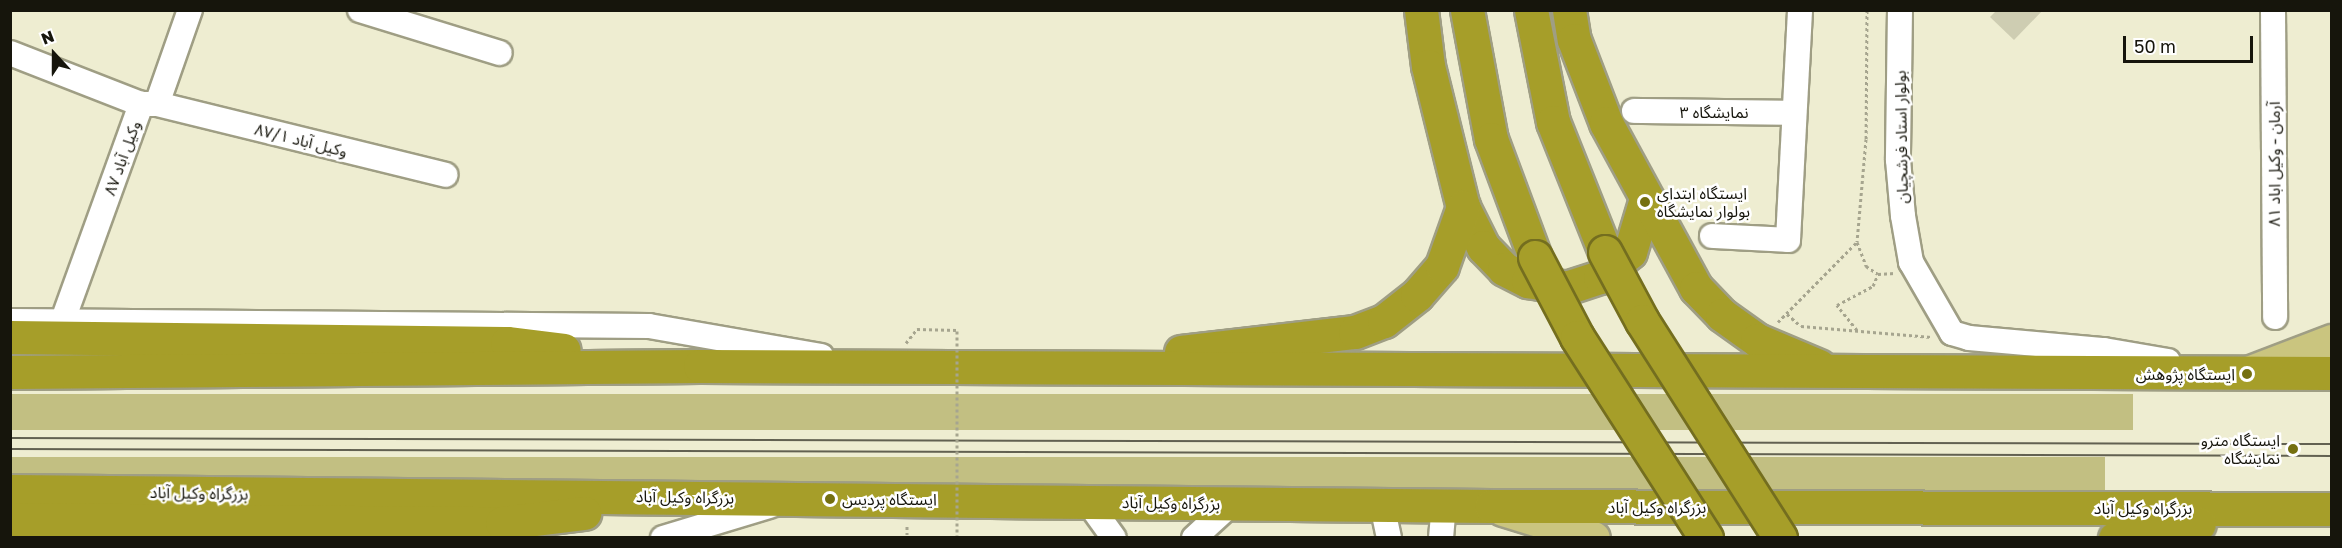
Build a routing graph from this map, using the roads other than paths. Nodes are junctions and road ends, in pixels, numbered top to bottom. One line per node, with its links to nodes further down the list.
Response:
1 (190, 10): 12 (street, وکیل آباد ۸۷)
2 (360, 10): 11 (street)
3 (1421, 10): 17 (highway)
4 (1467, 10): 46 (highway, bridge)
5 (1531, 10): 47 (highway, bridge)
6 (1569, 10): 16 (highway)
7 (1800, 10): 14 (street)
8 (1900, 10): 30 (street, بولوار استاد فرشچیان)
9 (2273, 10): 19 (street, آرمان - وکیل اباد ۸۱)
10 (10, 53): 12 (street, وکیل آباد ۸۷/۱)
11 (500, 53)
12 (149, 104): 15 (street, وکیل آباد ۸۷/۱); 20 (street, وکیل آباد ۸۷)
13 (1634, 111): 14 (street, نمایشگاه ۳)
14 (1794, 113): 18 (street)
15 (445, 176)
16 (1645, 202): 17 (highway); 28 (highway)
17 (1463, 207): 26 (highway)
18 (1712, 236)
19 (2275, 317)
20 (63, 320): 21 (street); 25 (street)
21 (10, 321)
22 (10, 337): 24 (highway)
23 (2331, 340): 30 (main road)
24 (700, 366): 25 (highway); 27 (highway)
25 (886, 367): 26 (highway)
26 (1075, 368): 28 (highway)
27 (10, 372)
28 (1832, 372): 30 (highway)
29 (2331, 373): 30 (highway)
30 (2247, 374)
31 (10, 491): 32 (highway, بزرگراه وکیل آباد)
32 (717, 498): 33 (highway, بزرگراه وکیل آباد); 39 (highway)
33 (793, 499): 34 (highway, بزرگراه وکیل آباد); 41 (street)
34 (1088, 502): 35 (highway, بزرگراه وکیل آباد); 42 (street)
35 (1232, 503): 36 (highway, بزرگراه وکیل آباد); 43 (street)
36 (1382, 505): 40 (highway, بزرگراه وکیل آباد); 44 (street)
37 (1491, 506): 38 (highway, بزرگراه وکیل آباد); 40 (highway, بزرگراه وکیل آباد); 45 (main road)
38 (2316, 509): 48 (highway)
39 (10, 519)
40 (1442, 522)
41 (663, 537)
42 (1113, 537)
43 (1194, 537)
44 (1389, 537)
45 (1594, 537)
46 (1706, 537)
47 (1780, 537)
48 (2115, 537)

